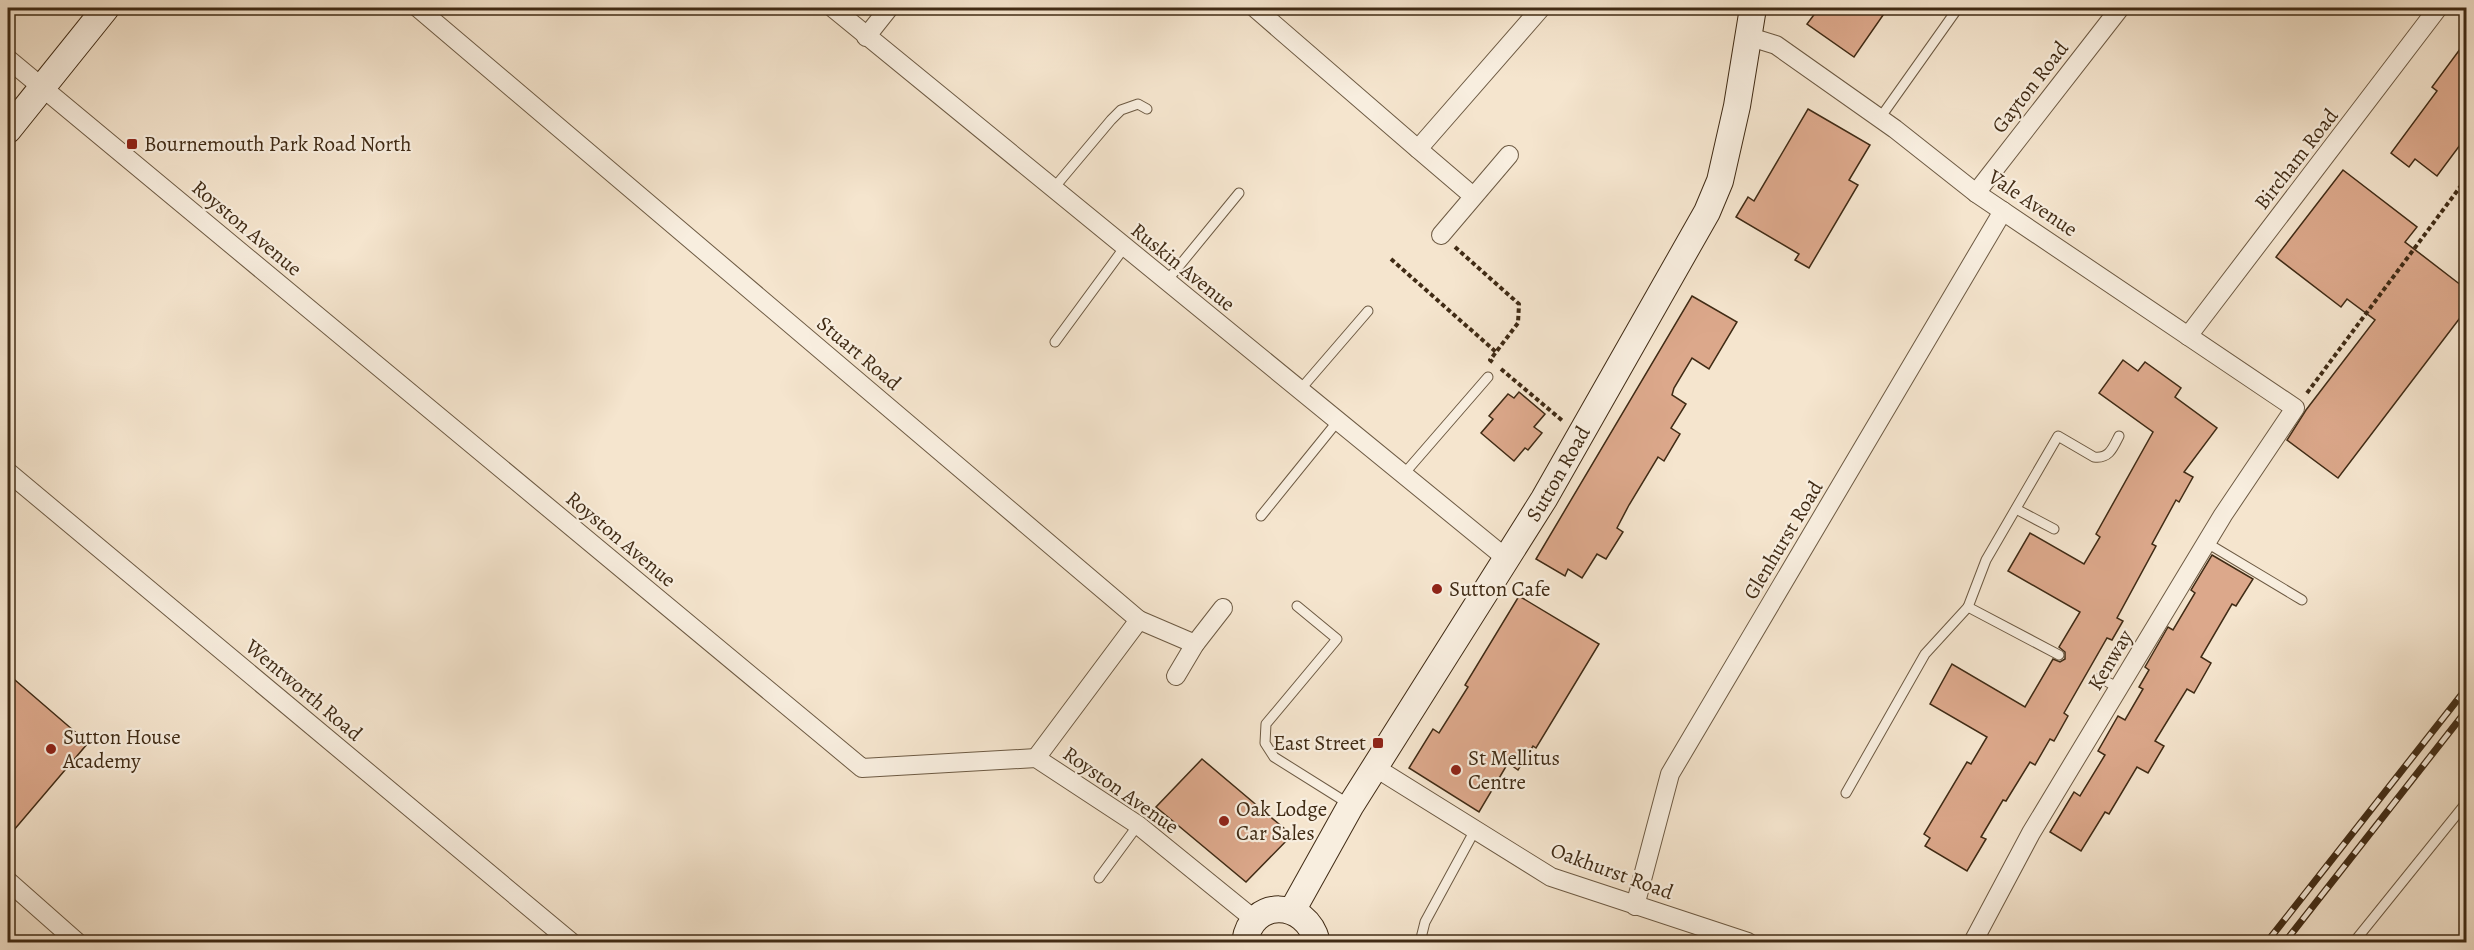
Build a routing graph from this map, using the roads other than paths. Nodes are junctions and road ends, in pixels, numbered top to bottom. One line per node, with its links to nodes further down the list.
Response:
1 (106, 8): 14 (main road)
2 (418, 8): 47 (street, Stuart Road)
3 (833, 8): 12 (street, Ruskin Avenue)
4 (889, 8): 12 (street)
5 (1255, 8): 18 (street)
6 (1541, 8): 18 (street)
7 (1753, 8): 11 (main road, Sutton Road)
8 (1958, 8): 16 (lane)
9 (2120, 8): 22 (street, Gayton Road)
10 (2438, 8): 29 (street, Bircham Road)
11 (1747, 36): 16 (street, Vale Avenue); 42 (main road, Sutton Road)
12 (866, 37): 20 (street, Ruskin Avenue)
13 (8, 58): 14 (street, Royston Avenue)
14 (42, 87): 17 (main road); 53 (street, Royston Avenue)
15 (1147, 109): 20 (lane)
16 (1880, 118): 22 (street, Vale Avenue)
17 (8, 130)
18 (1418, 149): 23 (street)
19 (1509, 155): 23 (street)
20 (1053, 189): 26 (street, Ruskin Avenue)
21 (1239, 193): 27 (lane)
22 (1976, 193): 24 (street, Vale Avenue)
23 (1473, 196): 25 (street)
24 (2003, 211): 29 (street, Vale Avenue); 62 (street, Glenhurst Road)
25 (1441, 235)
26 (1124, 248): 27 (street, Ruskin Avenue); 30 (lane)
27 (1166, 282): 32 (street, Ruskin Avenue)
28 (1368, 311): 32 (lane)
29 (2188, 336): 33 (street, Vale Avenue)
30 (1055, 342)
31 (1488, 377): 37 (lane)
32 (1299, 391): 34 (street, Ruskin Avenue)
33 (2295, 408): 41 (street, Kenway)
34 (1337, 422): 37 (street, Ruskin Avenue); 39 (lane)
35 (2119, 436): 38 (lane)
36 (8, 472): 66 (street, Wentworth Road)
37 (1403, 475): 42 (street, Ruskin Avenue)
38 (2016, 509): 40 (lane); 46 (lane)
39 (1262, 516)
40 (2054, 529)
41 (2207, 543): 43 (lane); 52 (street, Kenway)
42 (1507, 560): 54 (main road, Sutton Road)
43 (2302, 600)
44 (1297, 606): 57 (lane)
45 (1223, 608): 48 (street)
46 (1968, 608): 49 (lane); 55 (lane)
47 (1139, 620): 48 (street, Stuart Road); 53 (street)
48 (1195, 644): 50 (street)
49 (2059, 655)
50 (1176, 676)
51 (2100, 678): 52 (lane)
52 (2119, 688): 70 (street, Kenway)
53 (1036, 758): 58 (street, Royston Avenue)
54 (1376, 768): 57 (main road, Sutton Road); 59 (street, Oakhurst Road)
55 (1846, 793)
56 (2466, 803): 71 (lane)
57 (1351, 805): 63 (main road, Sutton Road)
58 (1138, 825): 60 (lane); 64 (street, Royston Avenue)
59 (1475, 830): 62 (street, Oakhurst Road); 68 (lane)
60 (1099, 878)
61 (8, 881): 65 (street)
62 (1635, 906): 69 (street, Oakhurst Road)
63 (1292, 911): 64 (main road); 67 (main road)
64 (1250, 931)
65 (77, 942)
66 (571, 942)
67 (1317, 942)
68 (1420, 942)
69 (1748, 942)
70 (1973, 942)
71 (2354, 942)

